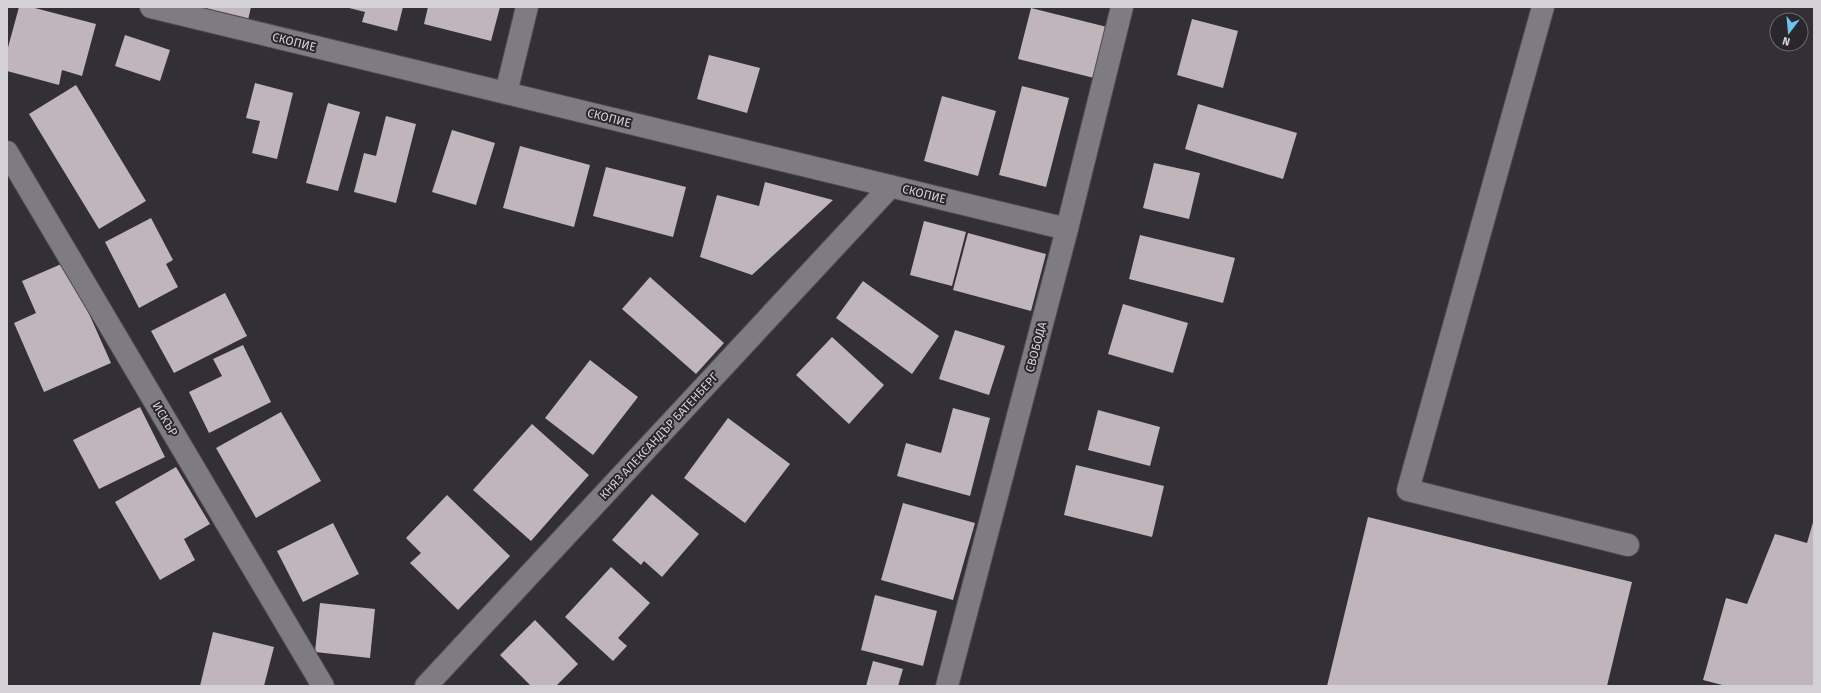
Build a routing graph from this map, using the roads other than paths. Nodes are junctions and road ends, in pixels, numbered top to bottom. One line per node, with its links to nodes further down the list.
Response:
1 (151, 7): 5 (street, СКОПИЕ)
2 (527, 7): 5 (street)
3 (1122, 7): 8 (street, СВОБОДА)
4 (1543, 7): 9 (street)
5 (506, 93): 7 (street, СКОПИЕ)
6 (7, 152): 10 (street, ИСКЪР)
7 (891, 186): 8 (street, СКОПИЕ); 11 (street, КНЯЗ АЛЕКСАНДЪР БАТЕНБЕРГ)
8 (1068, 229): 12 (street, СВОБОДА)
9 (1628, 545)
10 (322, 686)
11 (426, 686)
12 (947, 686)

